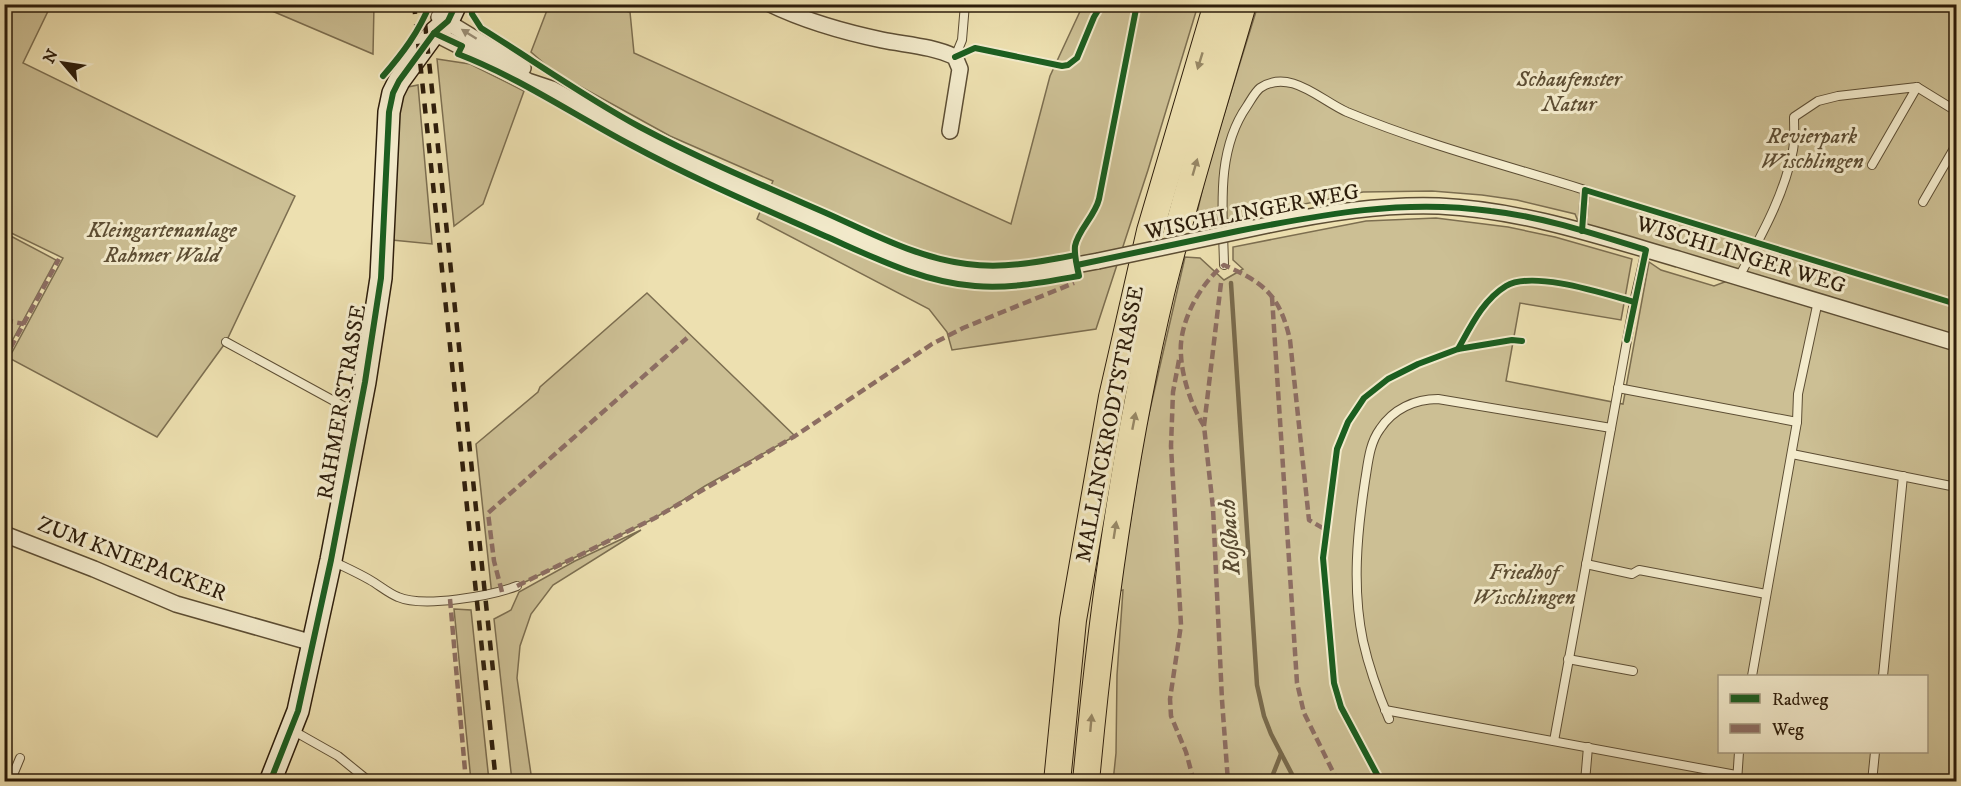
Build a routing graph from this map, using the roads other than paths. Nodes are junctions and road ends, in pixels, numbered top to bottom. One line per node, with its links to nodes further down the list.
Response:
1 (770, 4): 6 (street)
2 (964, 4): 6 (lane)
3 (1217, 4): 49 (highway, MALLINCKRODTSTRASSE, one-way to 49)
4 (1243, 4): 50 (highway, MALLINCKRODTSTRASSE, one-way to 4)
5 (443, 16): 13 (street, WISCHLINGER WEG, bridge); 21 (main road, RAHMER STRASSE)
6 (955, 57): 9 (street)
7 (1917, 87): 8 (lane); 11 (lane); 16 (lane)
8 (1956, 111)
9 (950, 131)
10 (1956, 145): 12 (lane)
11 (1872, 165)
12 (1923, 202)
13 (1582, 231): 14 (street, WISCHLINGER WEG); 15 (lane)
14 (1646, 250): 16 (street, WISCHLINGER WEG); 20 (lane)
15 (1224, 265)
16 (1739, 277): 17 (street, WISCHLINGER WEG)
17 (1818, 301): 19 (street, WISCHLINGER WEG); 22 (lane)
18 (226, 342): 21 (lane)
19 (1956, 343)
20 (1618, 388): 22 (lane); 23 (lane)
21 (358, 414): 28 (main road, RAHMER STRASSE)
22 (1797, 422): 24 (lane)
23 (1611, 428): 29 (lane); 37 (lane)
24 (1792, 454): 25 (lane); 31 (lane)
25 (1904, 476): 26 (lane); 36 (lane)
26 (1956, 487)
27 (4, 534): 32 (street, ZUM KNIEPACKER)
28 (331, 560): 30 (lane); 32 (main road, RAHMER STRASSE)
29 (1586, 564): 31 (lane); 33 (lane)
30 (517, 586)
31 (1766, 594): 35 (lane)
32 (314, 644): 39 (main road, RAHMER STRASSE)
33 (1568, 659): 34 (lane); 40 (lane)
34 (1633, 672)
35 (1752, 675)
36 (1883, 675)
37 (1385, 710): 38 (lane); 40 (lane)
38 (1389, 719)
39 (291, 730): 47 (main road, RAHMER STRASSE); 48 (lane)
40 (1554, 741): 41 (lane)
41 (1588, 747): 45 (lane); 51 (lane)
42 (1739, 753): 45 (lane)
43 (1875, 753): 52 (lane)
44 (20, 758): 46 (lane)
45 (1737, 778)
46 (10, 782)
47 (270, 782)
48 (370, 782)
49 (1057, 782)
50 (1086, 782)
51 (1585, 782)
52 (1872, 782)

